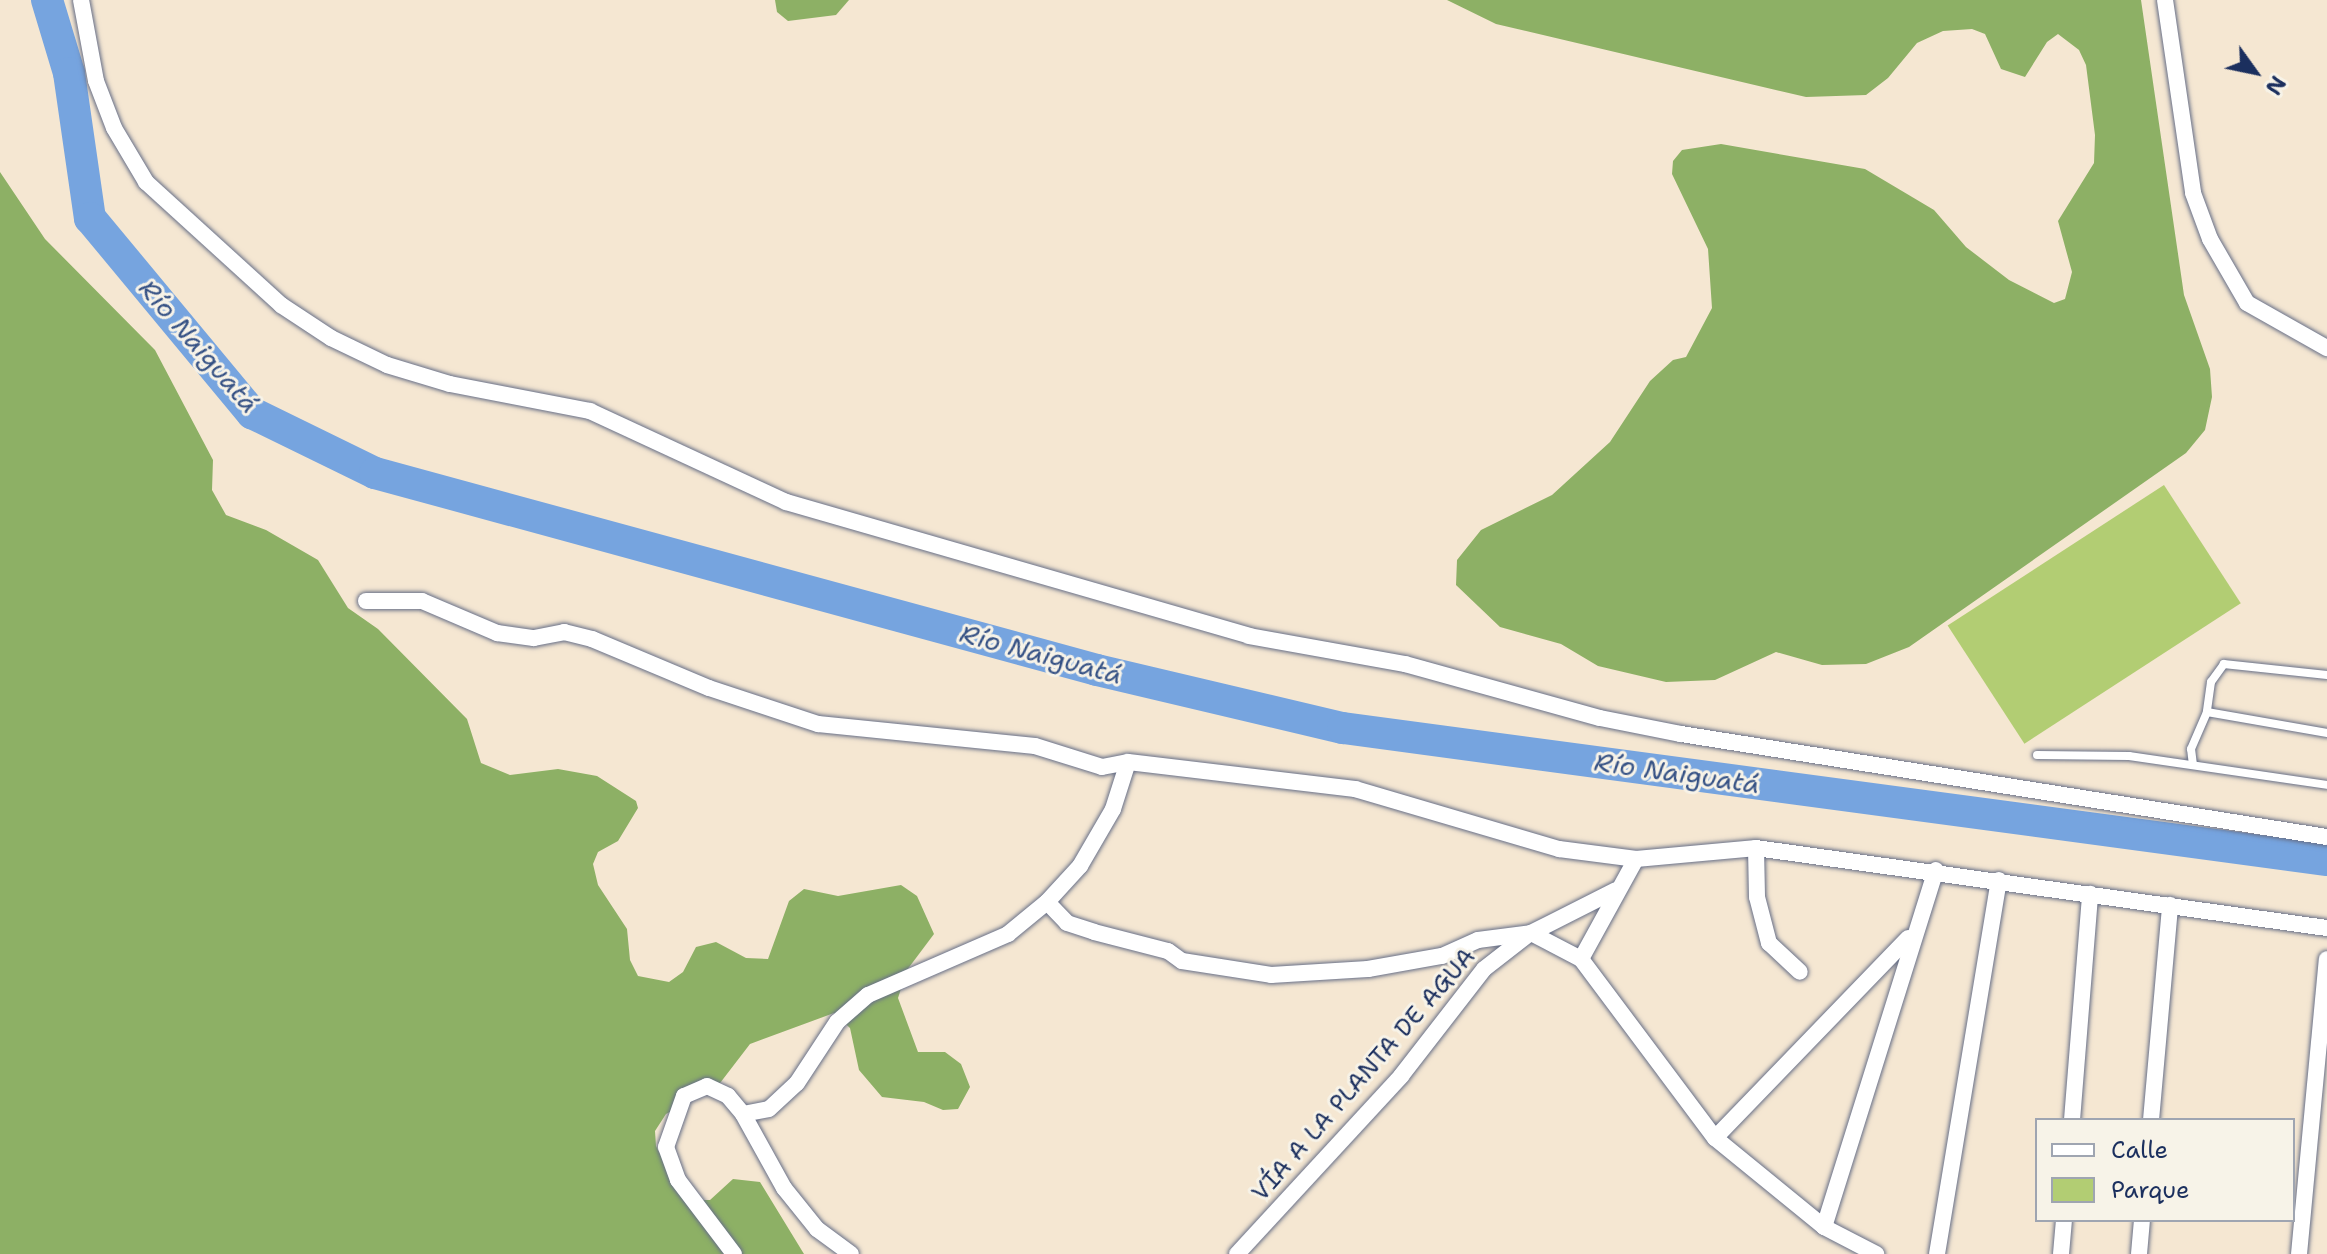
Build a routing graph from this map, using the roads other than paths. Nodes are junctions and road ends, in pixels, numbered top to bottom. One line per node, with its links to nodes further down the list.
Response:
1 (81, 0): 12 (street)
2 (2165, 0): 3 (street)
3 (2327, 348)
4 (366, 601): 9 (street)
5 (2327, 675): 6 (lane)
6 (2207, 712): 7 (lane); 10 (lane)
7 (2327, 733)
8 (2037, 755): 10 (lane)
9 (1128, 762): 14 (street); 19 (street)
10 (2193, 765): 11 (lane)
11 (2327, 785)
12 (2327, 837)
13 (1756, 848): 14 (street); 15 (street); 26 (street)
14 (1636, 859): 17 (street)
15 (1936, 870): 16 (street); 22 (street)
16 (1999, 880): 18 (street); 38 (street)
17 (1616, 890): 23 (street); 24 (street)
18 (2090, 894): 20 (street); 28 (street)
19 (1047, 902): 23 (street); 27 (street)
20 (2170, 905): 21 (street); 29 (street)
21 (2327, 928)
22 (1913, 932): 30 (street); 33 (street)
23 (1531, 933): 24 (street); 36 (street, VÍA A LA PLANTA DE AGUA)
24 (1581, 959): 30 (street)
25 (2327, 959): 41 (street)
26 (1800, 972)
27 (743, 1114): 34 (street); 35 (street)
28 (2072, 1118)
29 (2151, 1118)
30 (1715, 1138): 33 (street)
31 (2064, 1222): 39 (street)
32 (2142, 1222): 40 (street)
33 (1824, 1227): 37 (street)
34 (734, 1254)
35 (851, 1254)
36 (1237, 1254)
37 (1876, 1254)
38 (1937, 1254)
39 (2061, 1254)
40 (2139, 1254)
41 (2299, 1254)

